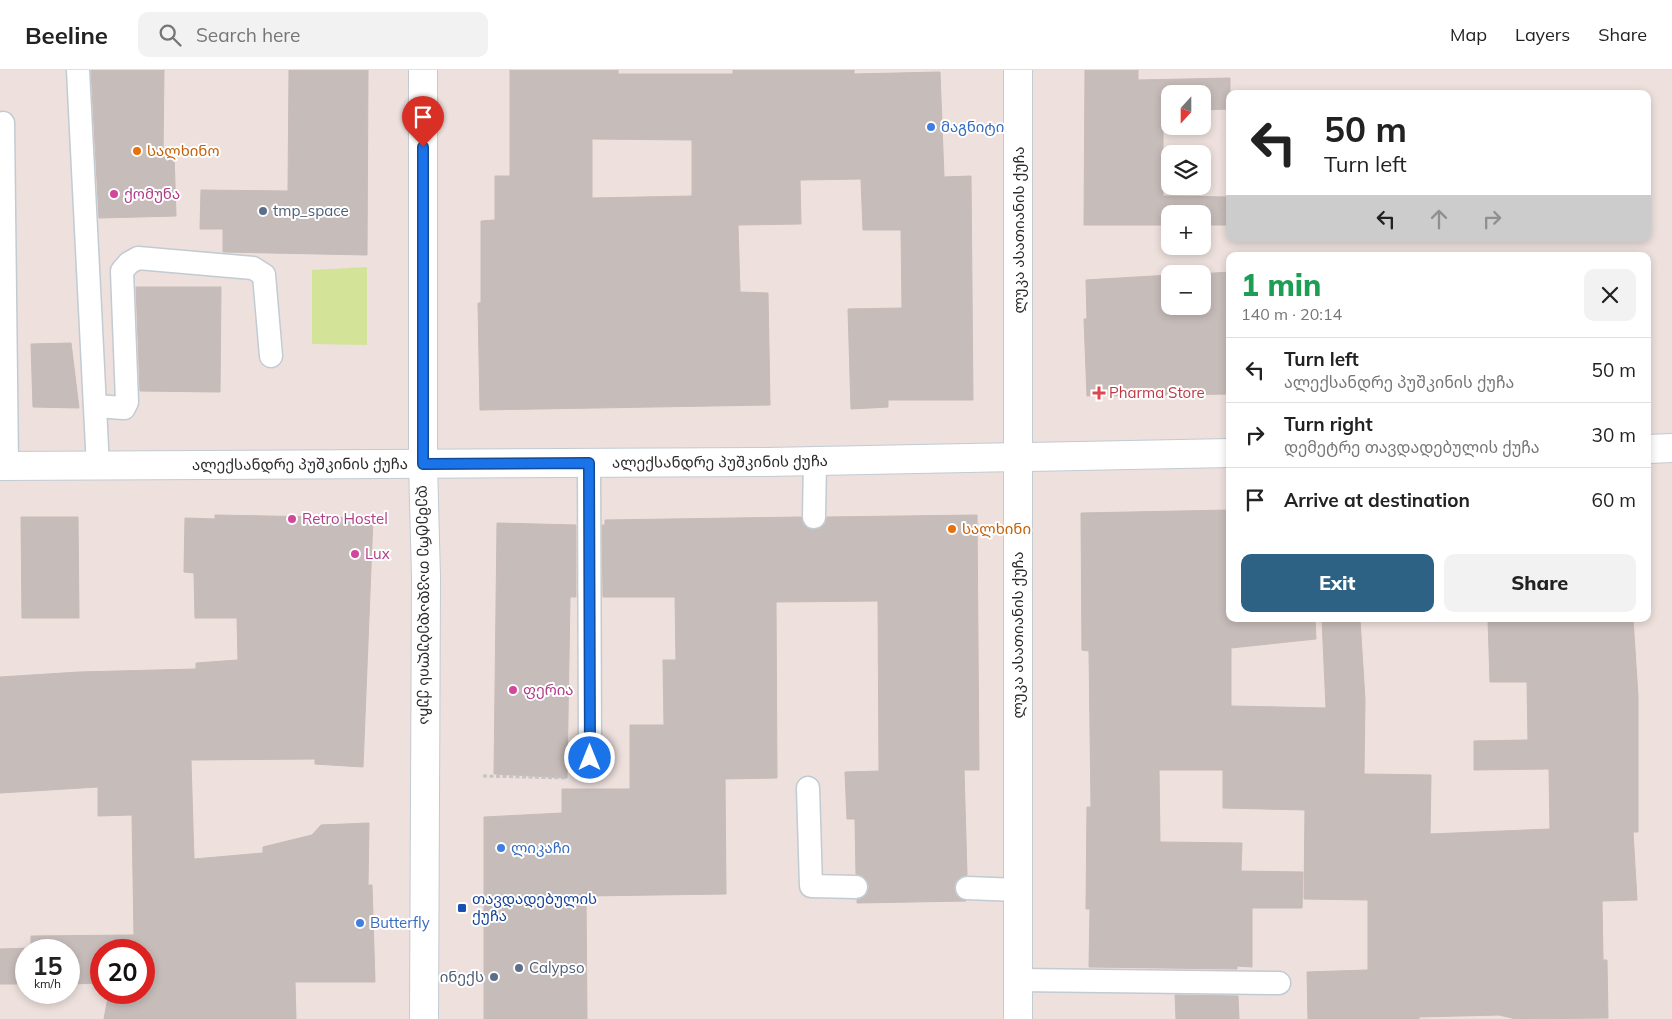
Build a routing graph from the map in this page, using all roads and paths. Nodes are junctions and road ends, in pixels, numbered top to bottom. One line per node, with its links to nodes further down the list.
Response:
1 (78, 70): 6 (lane)
2 (423, 70): 13 (street, დემეტრე თავდადებულის ქუჩა)
3 (1018, 70): 10 (street, ლუკა ასათიანის ქუჩა)
4 (4, 123): 14 (lane)
5 (271, 356): 6 (lane)
6 (95, 406): 15 (lane)
7 (1672, 448): 8 (street)
8 (1651, 449)
9 (1226, 453): 10 (street, ალექსანდრე პუშკინის ქუჩა)
10 (1019, 456): 11 (street, ალექსანდრე პუშკინის ქუჩა); 22 (street, ლუკა ასათიანის ქუჩა)
11 (815, 461): 12 (street, ალექსანდრე პუშკინის ქუჩა); 16 (lane)
12 (589, 463): 13 (street, ალექსანდრე პუშკინის ქუჩა); 17 (lane)
13 (423, 464): 15 (street, ალექსანდრე პუშკინის ქუჩა); 25 (street, დემეტრე თავდადებულის ქუჩა)
14 (4, 466): 15 (street, ალექსანდრე პუშკინის ქუჩა)
15 (98, 467)
16 (814, 517)
17 (590, 758): 18 (path)
18 (484, 776)
19 (808, 788): 20 (lane)
20 (856, 887)
21 (967, 888): 22 (lane)
22 (1018, 890): 23 (street, ლუკა ასათიანის ქუჩა)
23 (1018, 980): 24 (lane); 26 (street, ლუკა ასათიანის ქუჩა)
24 (1279, 983)
25 (424, 1019)
26 (1018, 1019)

